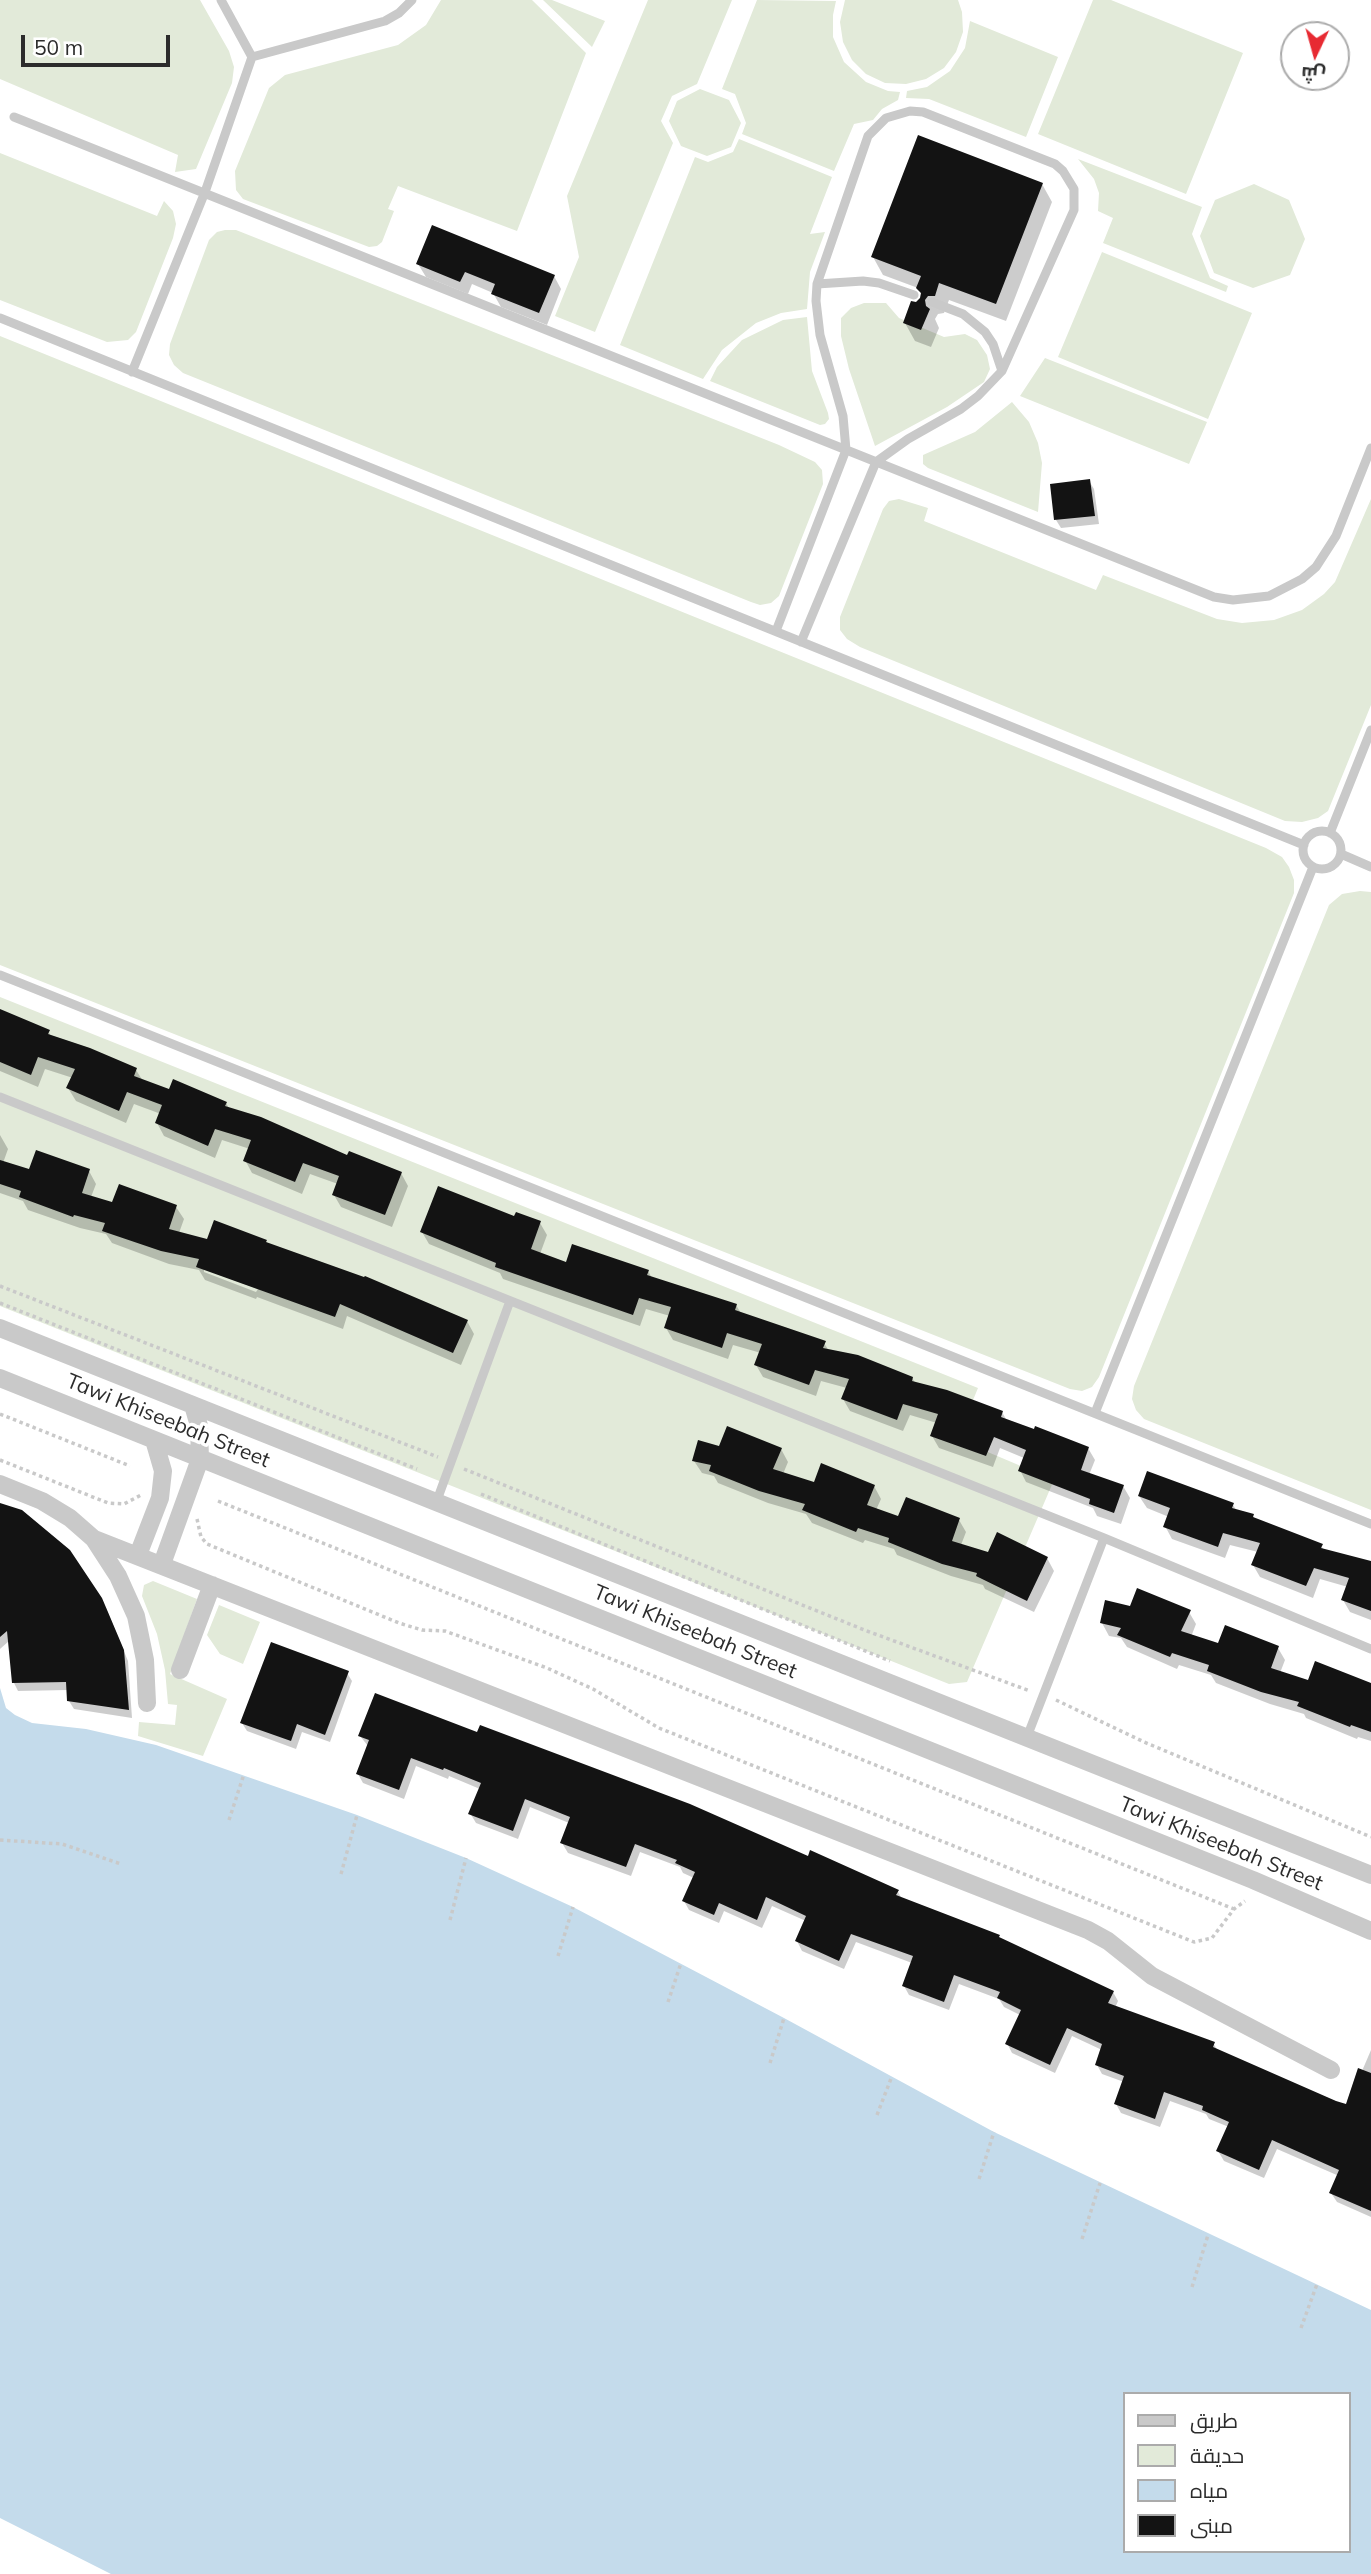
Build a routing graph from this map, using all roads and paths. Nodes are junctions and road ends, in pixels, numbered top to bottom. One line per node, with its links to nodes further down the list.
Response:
1 (220, 0): 3 (lane)
2 (412, 0): 3 (lane)
3 (252, 57): 5 (lane)
4 (14, 117): 5 (lane)
5 (205, 192): 11 (lane); 13 (lane)
6 (817, 284): 7 (lane); 10 (lane); 13 (lane)
7 (914, 295)
8 (932, 302): 10 (lane)
9 (0, 318): 11 (lane)
10 (1002, 371): 14 (lane)
11 (132, 372): 15 (lane)
12 (1371, 447): 14 (lane)
13 (846, 450): 14 (lane); 15 (lane)
14 (876, 462): 16 (lane)
15 (776, 631): 16 (lane)
16 (801, 642): 19 (lane)
17 (1371, 730): 18 (lane)
18 (1330, 833): 19 (lane); 20 (lane)
19 (1304, 845): 21 (lane)
20 (1341, 854): 21 (lane); 22 (lane)
21 (1313, 867): 31 (lane)
22 (1371, 867)
23 (0, 975): 31 (lane)
24 (0, 1097): 26 (lane)
25 (0, 1286): 35 (path)
26 (510, 1301): 44 (lane); 47 (lane)
27 (0, 1303): 38 (path)
28 (0, 1328): 30 (street, Tawi Khiseebah Street)
29 (0, 1378): 33 (street, Tawi Khiseebah Street)
30 (192, 1405): 34 (street); 44 (street, Tawi Khiseebah Street)
31 (1095, 1413): 46 (lane)
32 (0, 1414): 37 (path)
33 (154, 1440): 34 (street, Tawi Khiseebah Street); 42 (street)
34 (200, 1459): 45 (street); 72 (street, Tawi Khiseebah Street)
35 (443, 1459)
36 (0, 1460): 42 (path)
37 (130, 1466)
38 (417, 1469)
39 (464, 1469): 55 (path)
40 (0, 1484): 48 (street)
41 (481, 1494): 53 (path)
42 (160, 1498): 49 (street)
43 (218, 1501): 70 (path)
44 (436, 1503): 58 (street, Tawi Khiseebah Street)
45 (182, 1508): 50 (street); 70 (path)
46 (1371, 1524)
47 (1104, 1538): 52 (lane); 58 (lane)
48 (94, 1539): 49 (street); 57 (street)
49 (138, 1555): 50 (street)
50 (162, 1564): 51 (street)
51 (212, 1585): 54 (street); 78 (street)
52 (1371, 1649)
53 (893, 1662)
54 (180, 1670)
55 (1030, 1691)
56 (1054, 1699): 62 (path)
57 (147, 1703)
58 (1027, 1737): 67 (street, Tawi Khiseebah Street)
59 (244, 1774): 61 (path)
60 (357, 1815): 66 (path)
61 (229, 1820)
62 (1371, 1837)
63 (0, 1840): 65 (path)
64 (466, 1858): 71 (path)
65 (121, 1864)
66 (341, 1874)
67 (1371, 1875)
68 (1245, 1901): 70 (path)
69 (573, 1907): 73 (path)
70 (1234, 1909)
71 (450, 1920)
72 (1371, 1931)
73 (558, 1956)
74 (681, 1963): 75 (path)
75 (668, 2001)
76 (784, 2018): 77 (path)
77 (770, 2063)
78 (1331, 2070)
79 (892, 2076): 80 (path)
80 (877, 2115)
81 (994, 2132): 82 (path)
82 (979, 2179)
83 (1100, 2183): 85 (path)
84 (1208, 2235): 87 (path)
85 (1082, 2239)
86 (1317, 2284): 88 (path)
87 (1192, 2287)
88 (1301, 2328)

